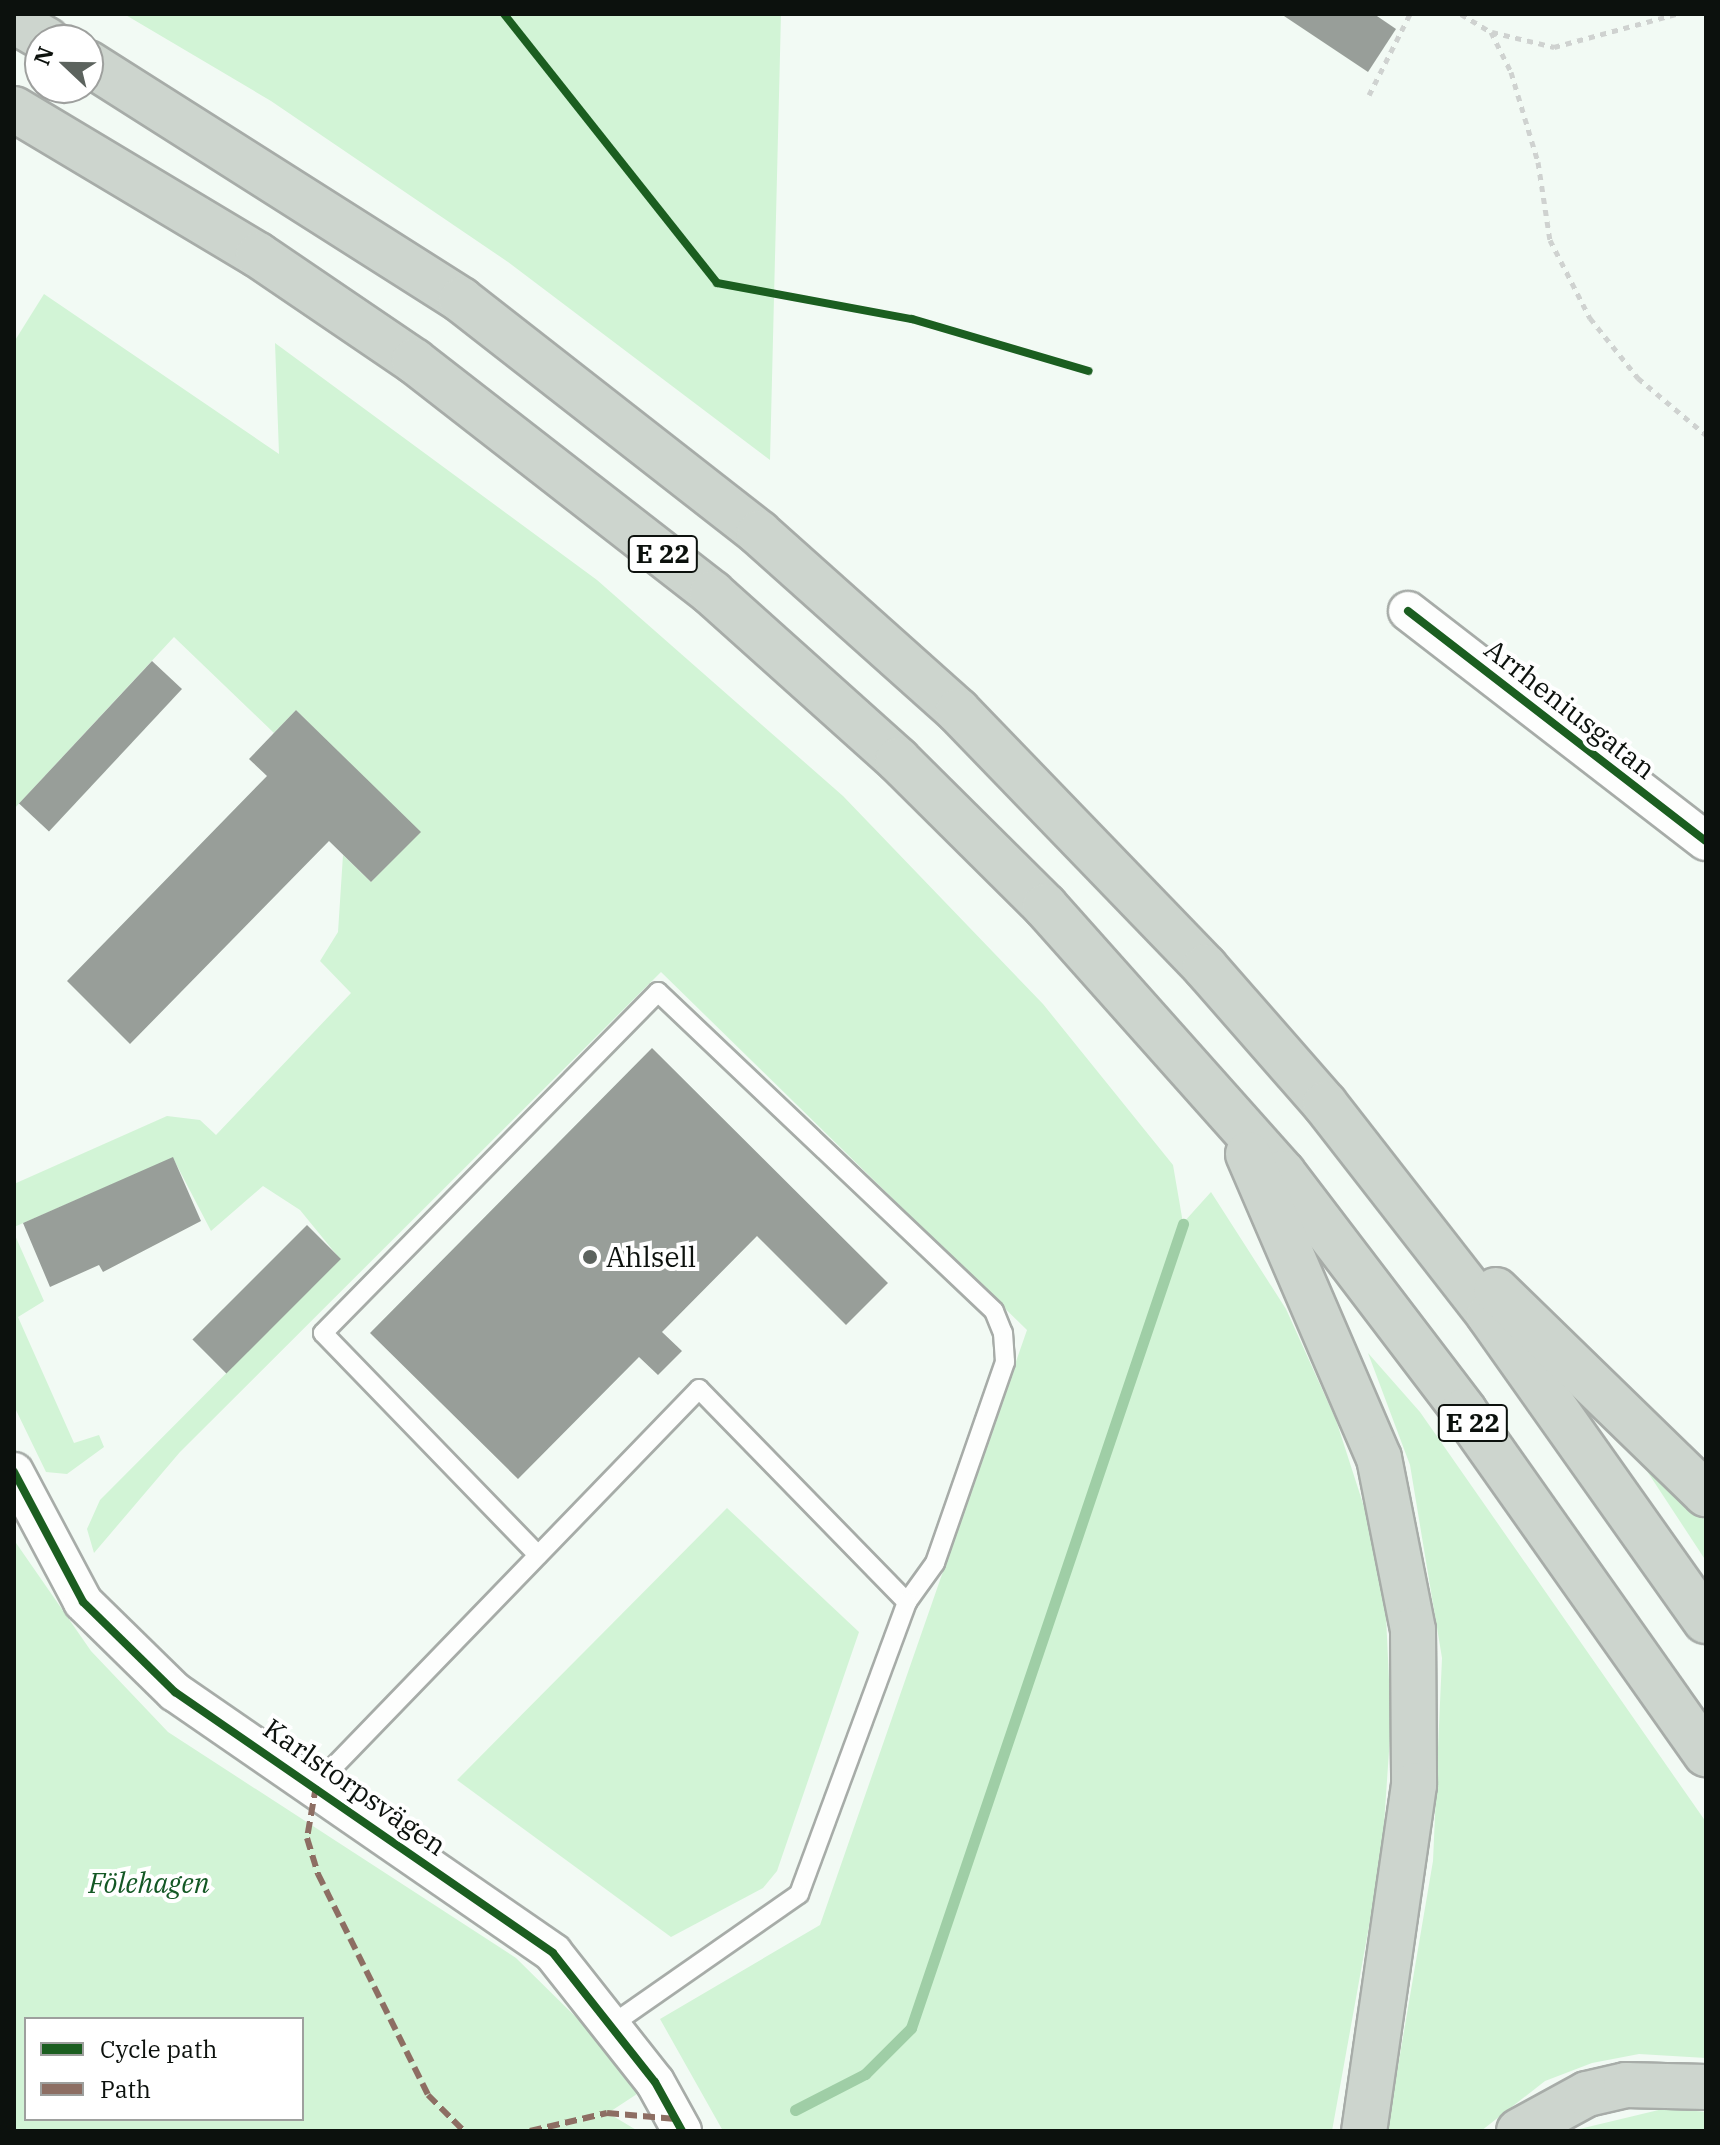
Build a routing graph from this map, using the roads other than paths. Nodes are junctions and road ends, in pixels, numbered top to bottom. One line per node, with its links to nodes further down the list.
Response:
1 (104, 73): 6 (highway, E 22)
2 (14, 109): 5 (highway, E 22)
3 (1408, 611): 4 (street, Arrheniusgatan)
4 (1706, 841)
5 (1226, 1105): 12 (highway, E 22); 17 (highway)
6 (1409, 1207): 8 (highway); 11 (highway, E 22)
7 (14, 1472): 13 (street, Karlstorpsvägen)
8 (1706, 1494)
9 (538, 1555): 10 (lane); 10 (lane); 13 (lane)
10 (907, 1602): 14 (lane)
11 (1706, 1621)
12 (1706, 1754)
13 (316, 1785): 14 (street, Karlstorpsvägen)
14 (610, 2026): 16 (street, Karlstorpsvägen)
15 (1706, 2087): 18 (highway)
16 (682, 2131)
17 (1364, 2131)
18 (1519, 2131)

